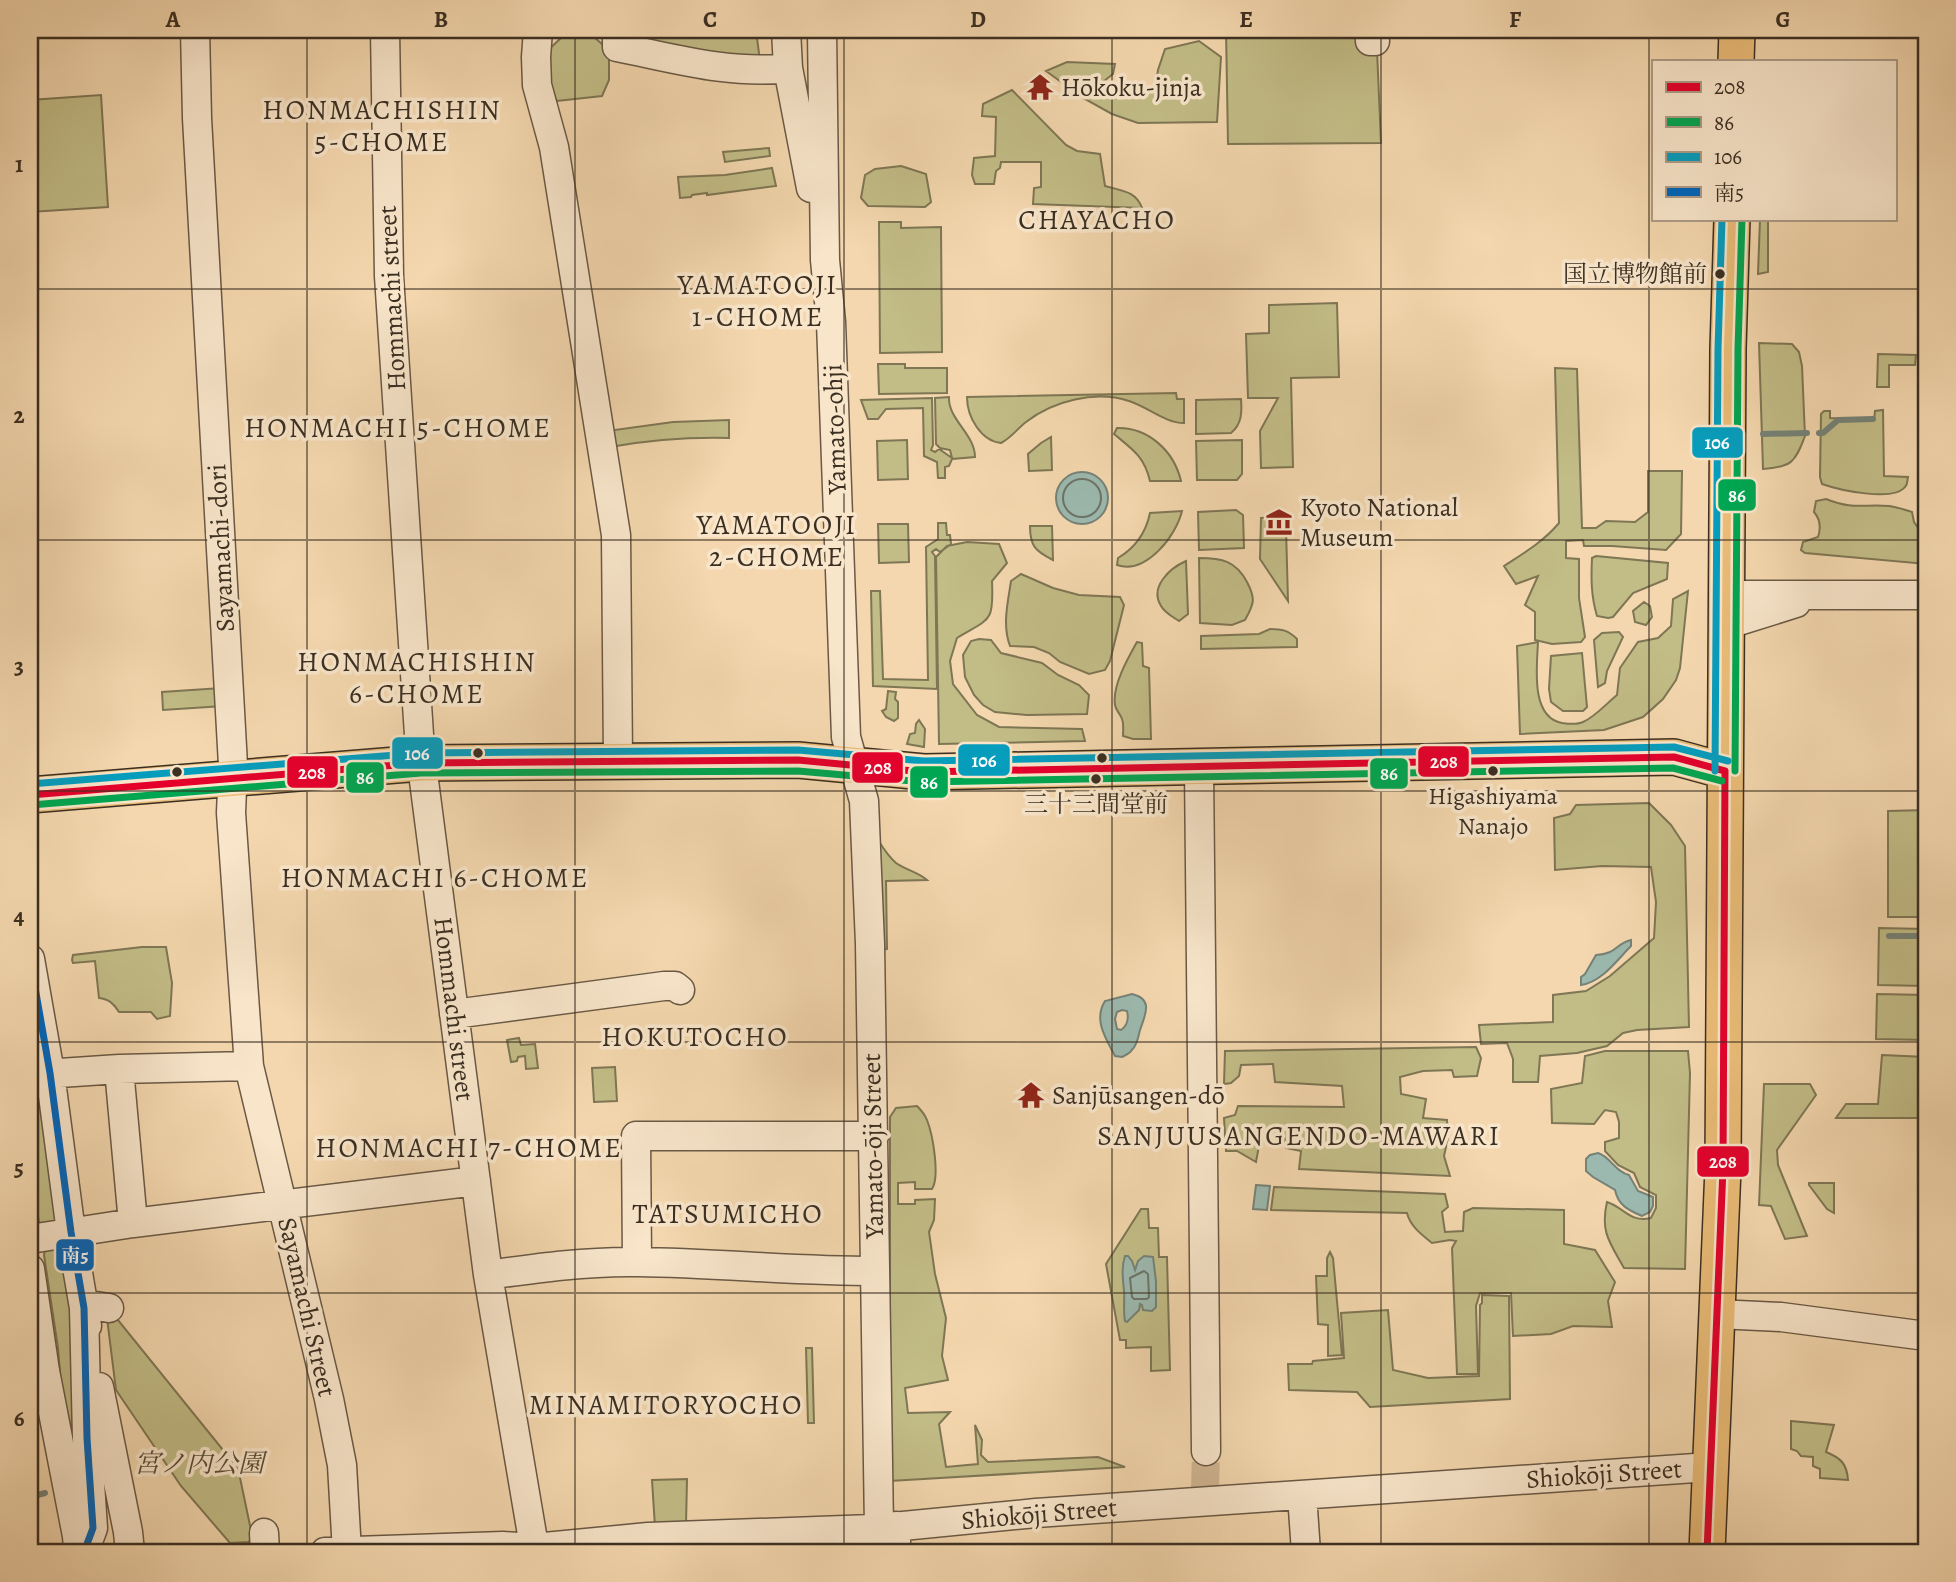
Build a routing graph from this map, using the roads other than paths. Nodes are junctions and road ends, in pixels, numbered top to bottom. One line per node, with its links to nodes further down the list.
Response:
1 (195, 30): 19 (street, Sayamachi-dori)
2 (385, 30): 16 (street, Hommachi street)
3 (538, 30): 14 (street)
4 (617, 30): 9 (street)
5 (786, 30): 9 (street)
6 (822, 30): 11 (street)
7 (1737, 30): 8 (main road)
8 (1736, 60)
9 (788, 68): 11 (street)
10 (1731, 220): 13 (main road)
11 (825, 260): 17 (street, Yamato-ohji)
12 (1926, 595): 13 (street)
13 (1726, 610): 15 (main road)
14 (618, 761): 16 (main road); 17 (main road)
15 (1725, 771): 18 (main road); 39 (main road)
16 (423, 774): 17 (main road); 19 (main road); 24 (street, Hommachi street)
17 (856, 776): 18 (main road); 28 (street, Yamato-ōji Street)
18 (1199, 777): 41 (street)
19 (232, 788): 20 (main road); 21 (main road); 25 (street, Sayamachi-dori)
20 (30, 794)
21 (30, 814)
22 (30, 959): 27 (street)
23 (680, 990): 24 (street)
24 (454, 1014): 29 (street, Hommachi street)
25 (249, 1066): 26 (street); 30 (street, Sayamachi Street)
26 (119, 1069): 27 (street); 31 (street)
27 (40, 1074): 32 (street)
28 (874, 1136): 34 (street); 36 (street, Yamato-ōji Street)
29 (476, 1181): 30 (street); 37 (street, Hommachi street)
30 (282, 1205): 31 (street); 49 (street, Sayamachi Street)
31 (133, 1223): 32 (street)
32 (71, 1232): 33 (street); 38 (street)
33 (30, 1239)
34 (637, 1262): 36 (street); 37 (street)
35 (30, 1269): 46 (street)
36 (875, 1271): 44 (street, Yamato-ōji Street)
37 (488, 1275): 45 (street)
38 (96, 1308): 47 (street); 48 (street)
39 (1717, 1314): 40 (street); 42 (main road)
40 (1926, 1336)
41 (1206, 1451)
42 (1710, 1467): 43 (street, Shiokōji Street); 51 (main road)
43 (1302, 1495): 44 (street, Shiokōji Street); 50 (street)
44 (891, 1535): 45 (street, Shiokōji Street)
45 (533, 1551): 49 (street, Shiokōji Street)
46 (78, 1552)
47 (84, 1552)
48 (130, 1552)
49 (340, 1552)
50 (1306, 1552)
51 (1707, 1552)

